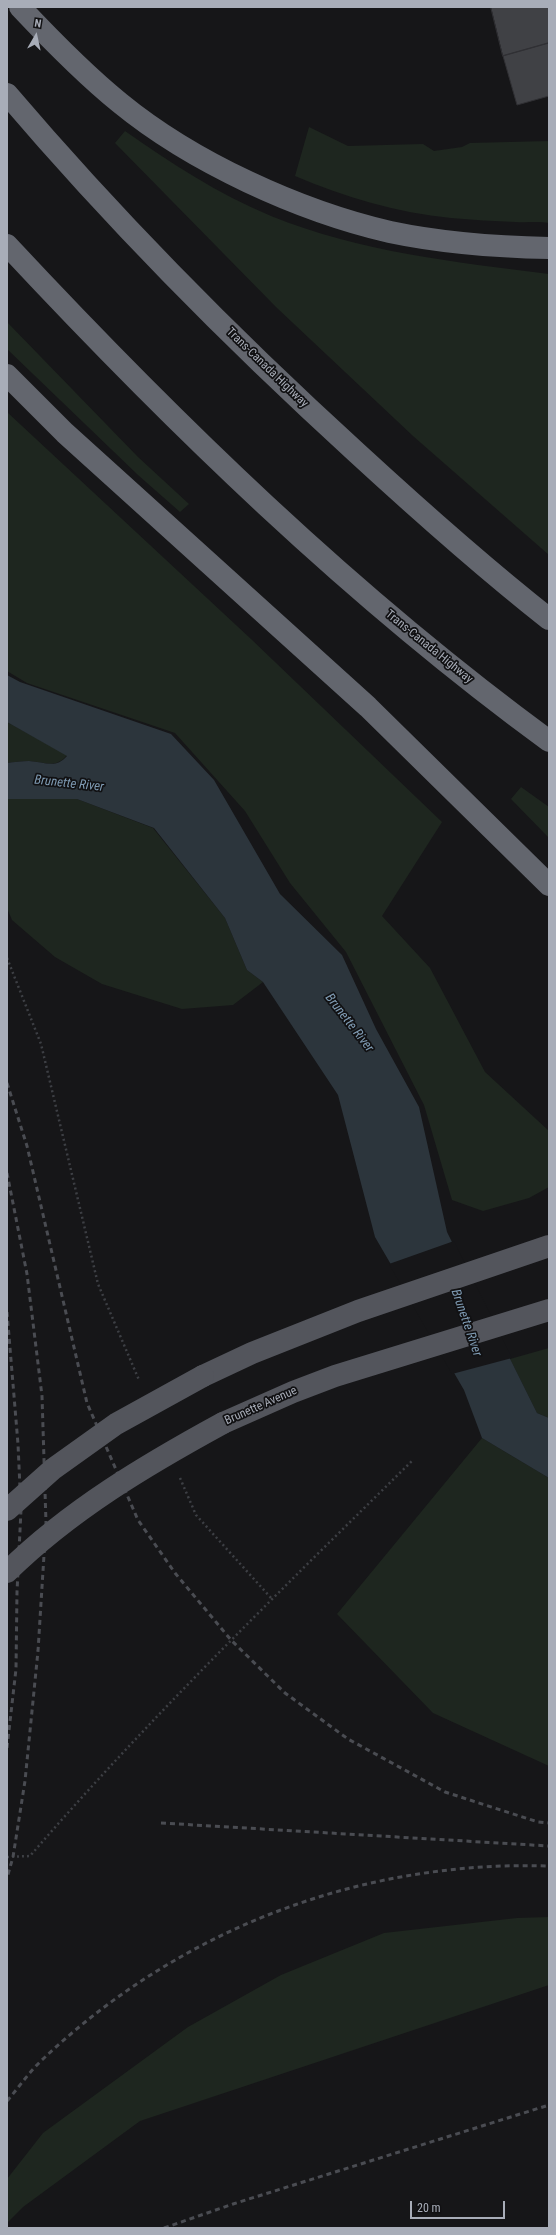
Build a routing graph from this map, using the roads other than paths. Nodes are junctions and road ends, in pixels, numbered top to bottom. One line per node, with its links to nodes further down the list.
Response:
1 (20, 7): 4 (highway)
2 (7, 94): 6 (highway, Trans-Canada Highway)
3 (7, 245): 7 (highway, Trans-Canada Highway)
4 (549, 248)
5 (7, 375): 8 (highway)
6 (549, 619)
7 (549, 741)
8 (549, 885)
9 (549, 1246): 11 (main road, bridge)
10 (549, 1310): 12 (main road, Brunette Avenue, bridge)
11 (7, 1510)
12 (7, 1572)

